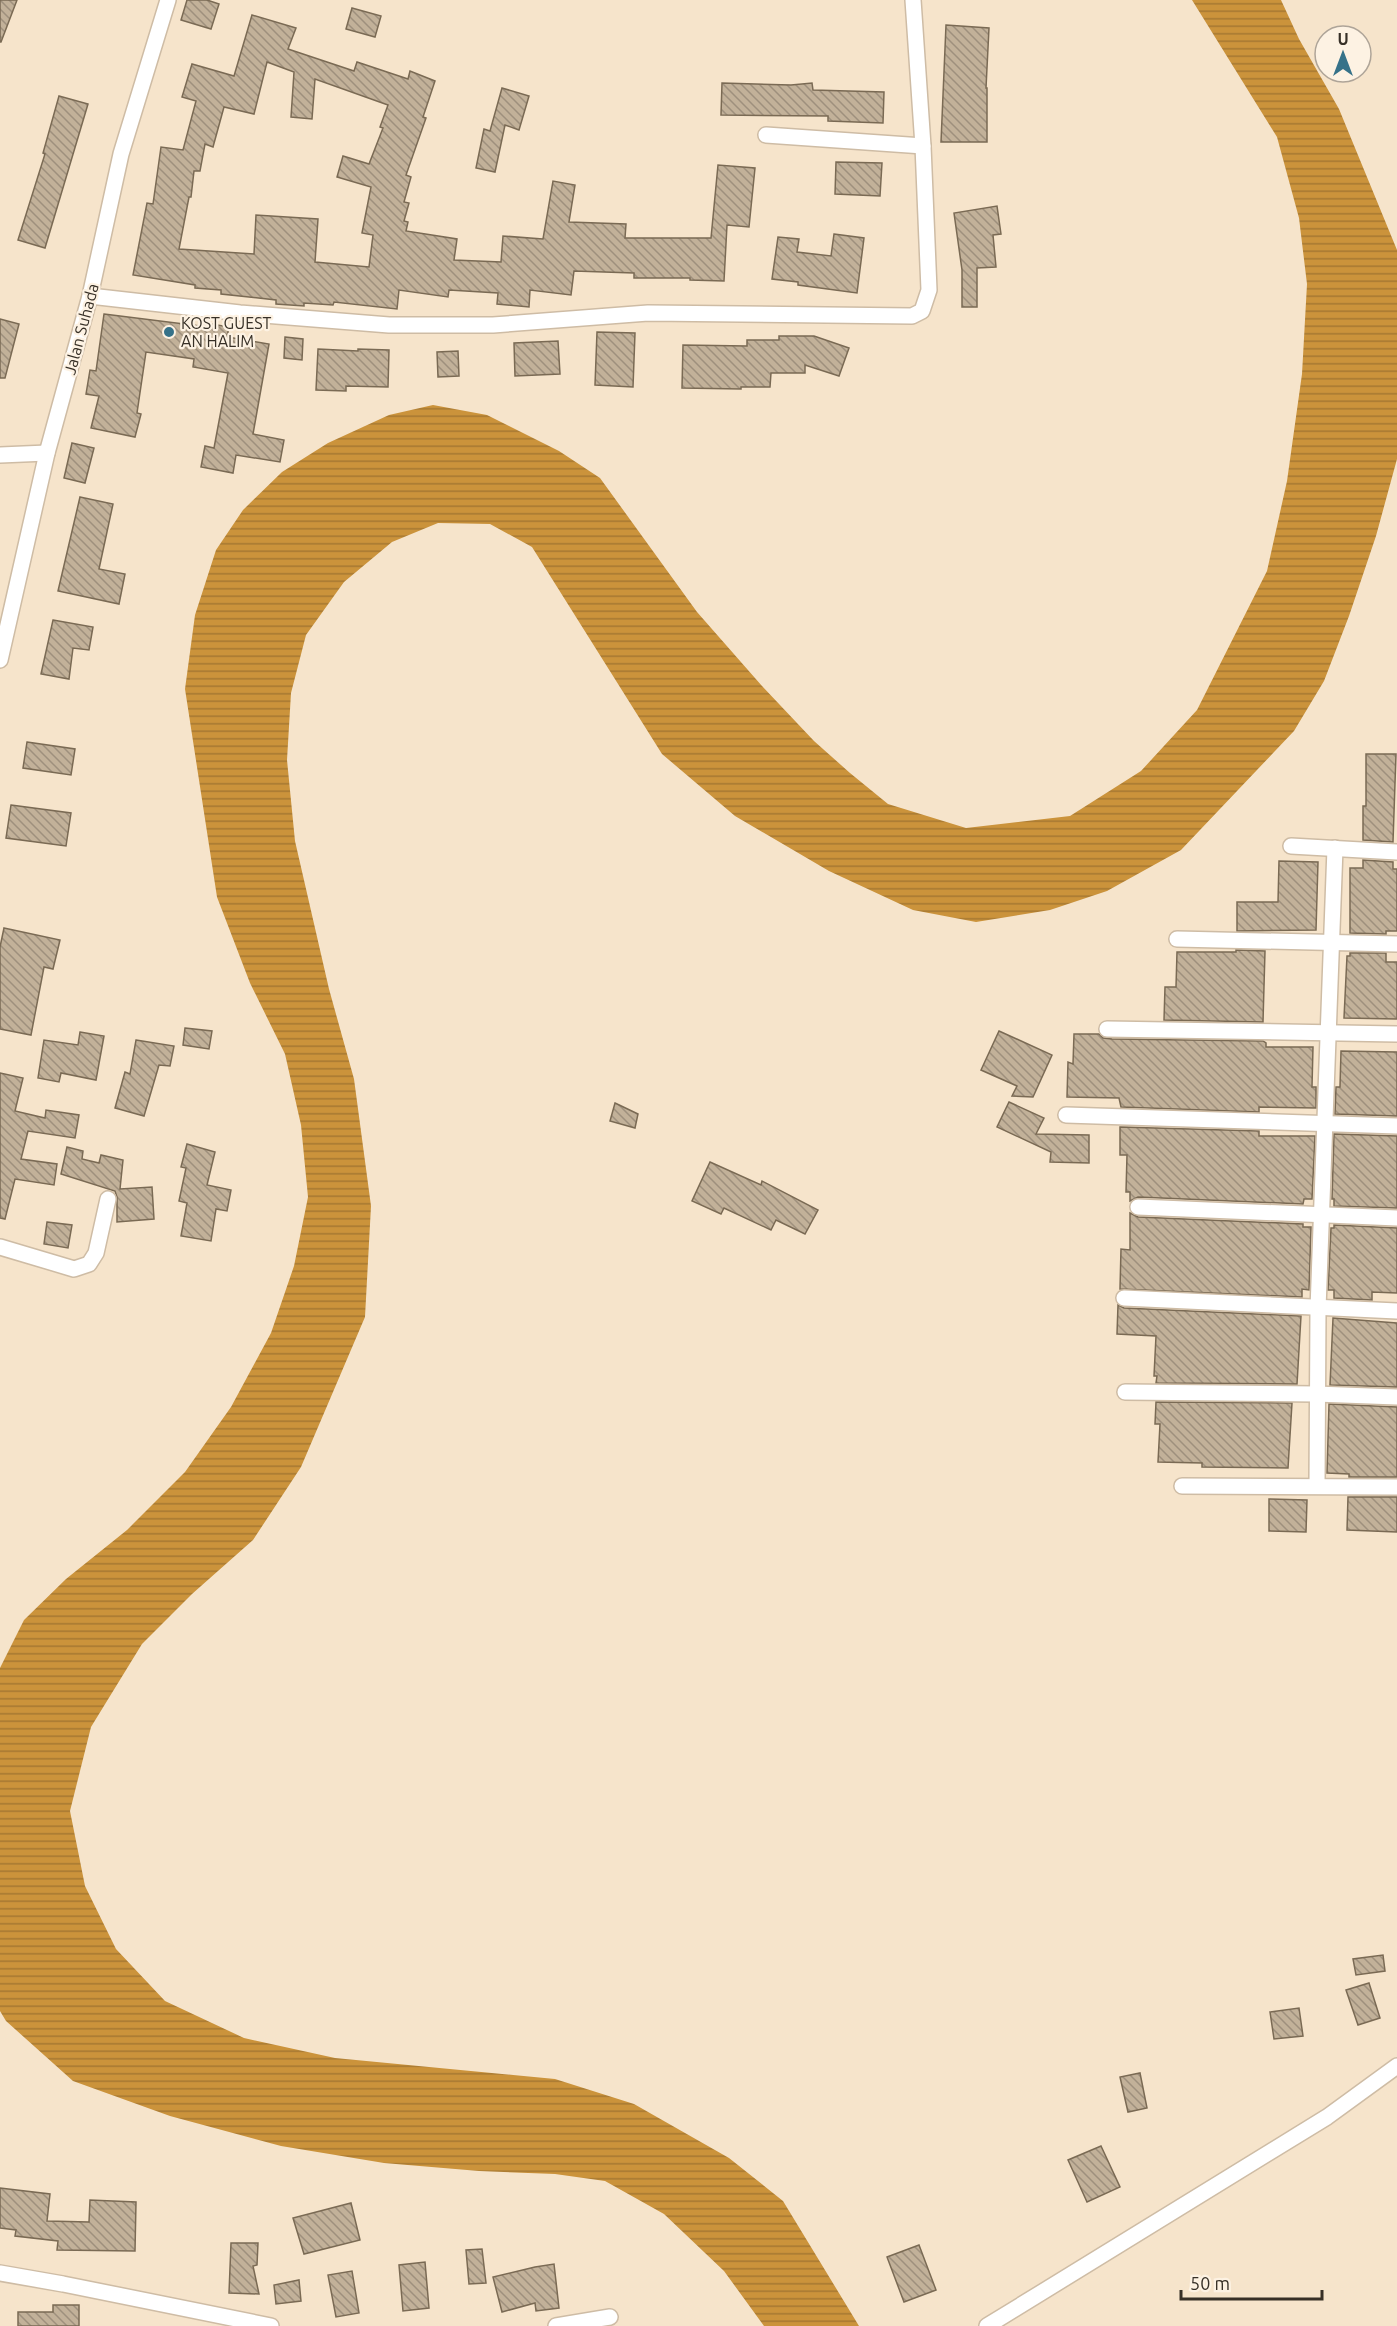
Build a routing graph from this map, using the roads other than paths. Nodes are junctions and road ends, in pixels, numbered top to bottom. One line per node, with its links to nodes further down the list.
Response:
1 (168, 0): 5 (street, Jalan Suhada)
2 (912, 0): 4 (street)
3 (766, 135): 4 (street)
4 (923, 146): 5 (street)
5 (90, 296): 6 (street, Jalan Suhada)
6 (47, 453): 7 (street); 8 (street, Jalan Suhada)
7 (0, 455)
8 (0, 660)
9 (1291, 846): 10 (street)
10 (1335, 848): 11 (street); 13 (street)
11 (1397, 852)
12 (1177, 939): 13 (street)
13 (1332, 941): 14 (street); 16 (street)
14 (1397, 944)
15 (1107, 1029): 16 (street)
16 (1328, 1033): 17 (street); 19 (street)
17 (1397, 1034)
18 (1066, 1115): 19 (street)
19 (1324, 1123): 20 (street); 23 (street)
20 (1397, 1126)
21 (108, 1199): 25 (street)
22 (1138, 1207): 23 (street)
23 (1323, 1215): 24 (street); 27 (street)
24 (1397, 1218)
25 (0, 1247)
26 (1124, 1298): 27 (street)
27 (1318, 1309): 28 (street); 30 (street)
28 (1397, 1311)
29 (1125, 1392): 30 (street)
30 (1316, 1394): 31 (street); 32 (street)
31 (1397, 1397)
32 (1317, 1485): 33 (street); 34 (street)
33 (1182, 1486)
34 (1397, 1487)
35 (1397, 2066): 40 (street)
36 (0, 2273): 38 (street)
37 (610, 2316): 39 (street)
38 (271, 2326)
39 (556, 2326)
40 (987, 2326)

